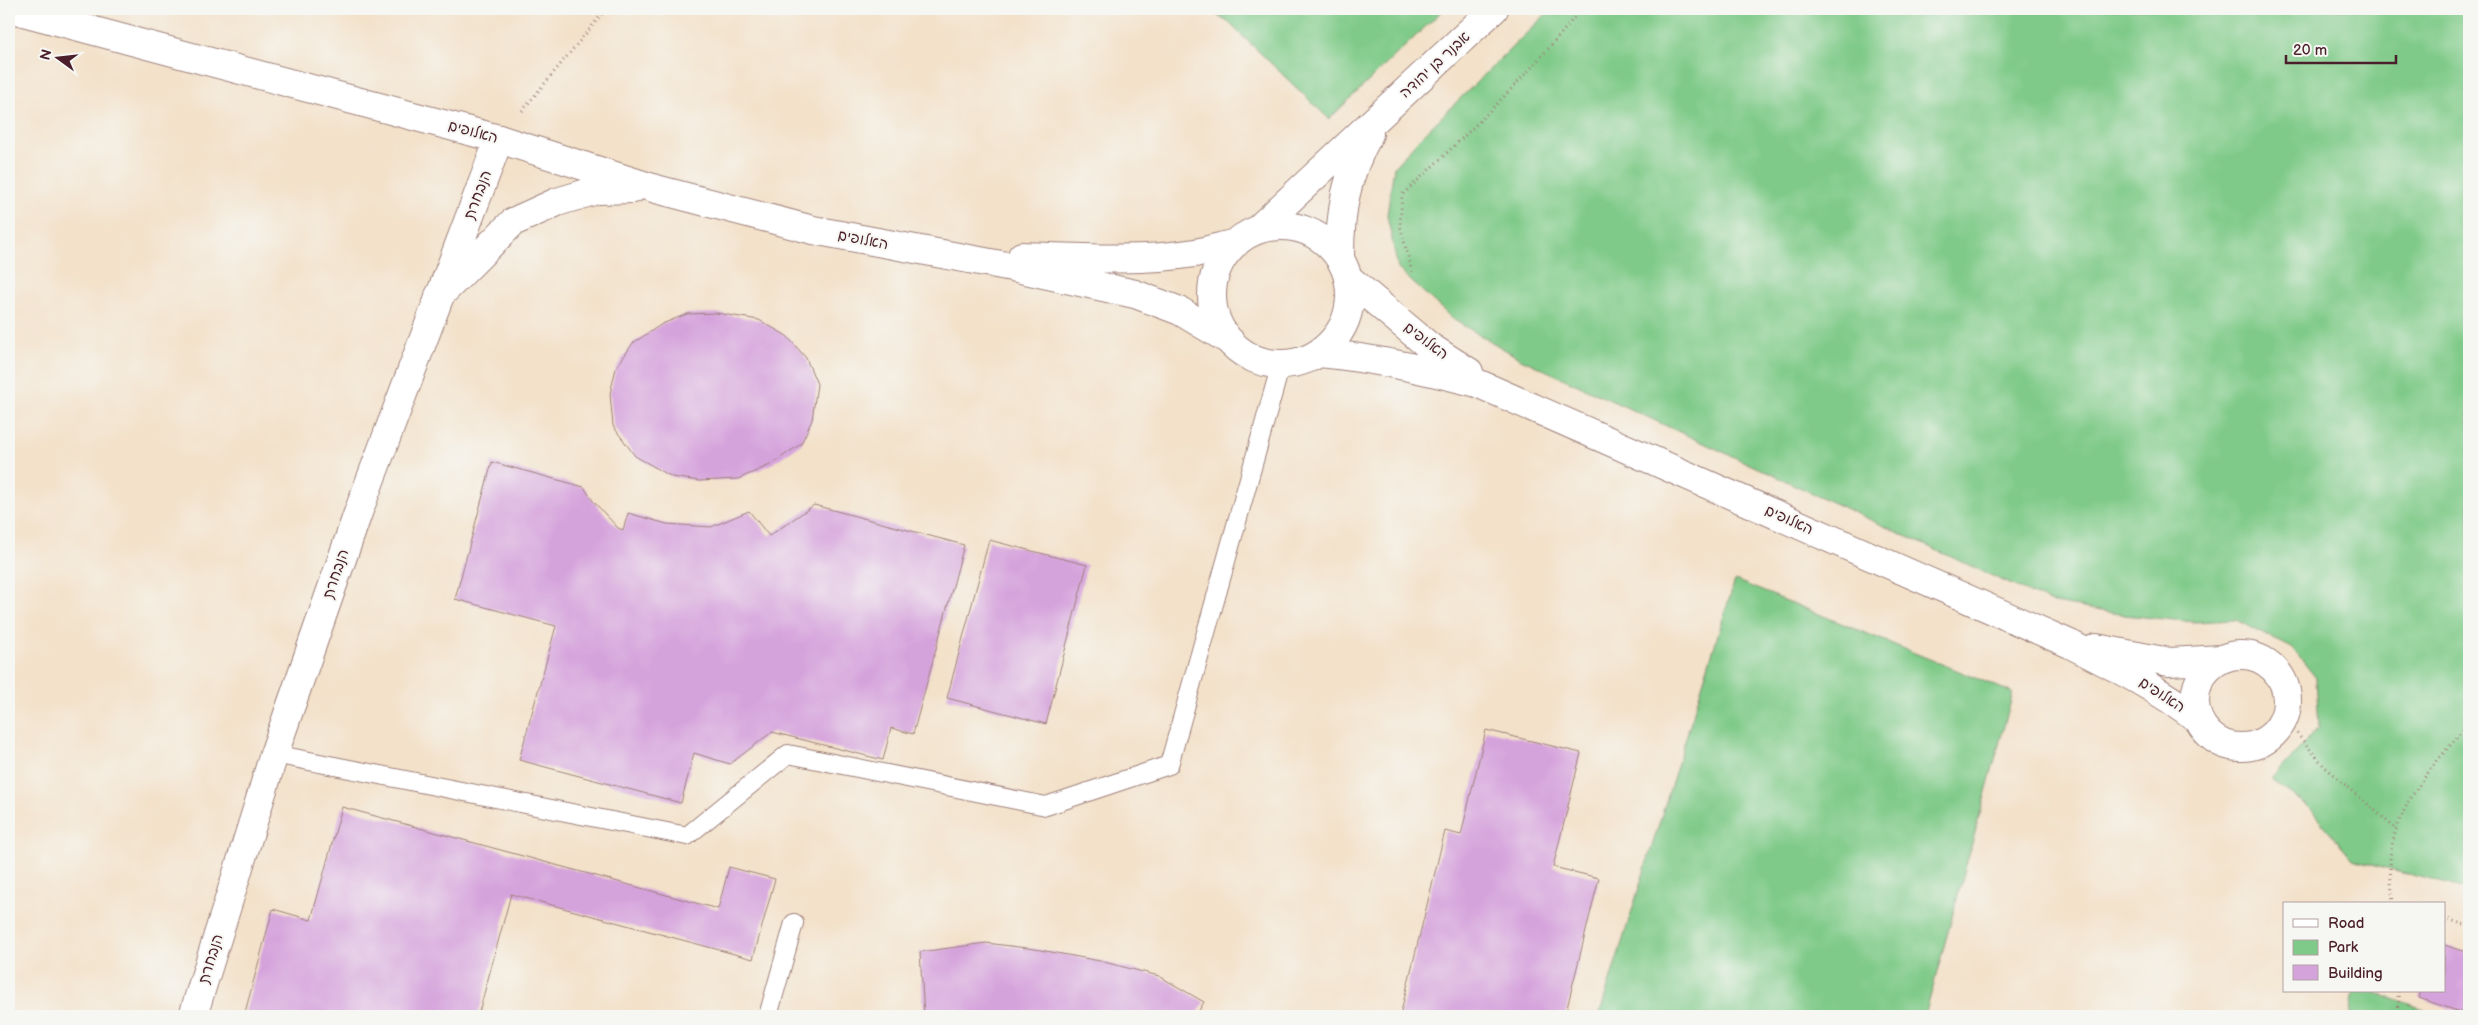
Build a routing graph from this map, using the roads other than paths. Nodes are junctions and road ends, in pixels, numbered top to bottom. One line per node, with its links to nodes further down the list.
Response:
1 (12, 9): 4 (street, האלופים)
2 (1494, 9): 3 (street, אבנר בן יהודה)
3 (1376, 120): 6 (street, אבנר בן יהודה); 8 (street, אבנר בן יהודה)
4 (499, 139): 5 (street, האלופים); 9 (street, הנבחרת)
5 (656, 189): 7 (street, האלופים); 9 (street)
6 (1247, 236): 7 (street, האלופים); 8 (street); 10 (street)
7 (935, 254): 10 (street, האלופים)
8 (1344, 268): 11 (street); 13 (street, האלופים)
9 (439, 296): 17 (street, הנבחרת)
10 (1230, 341): 12 (street)
11 (1319, 353): 12 (street); 13 (street, האלופים)
12 (1281, 364): 17 (lane)
13 (1509, 397): 14 (street, האלופים)
14 (2070, 644): 15 (street, האלופים); 16 (street, האלופים)
15 (2222, 659): 16 (street); 16 (street)
16 (2199, 720)
17 (274, 754): 19 (street, הנבחרת)
18 (794, 923): 20 (lane)
19 (193, 1016)
20 (768, 1016)

